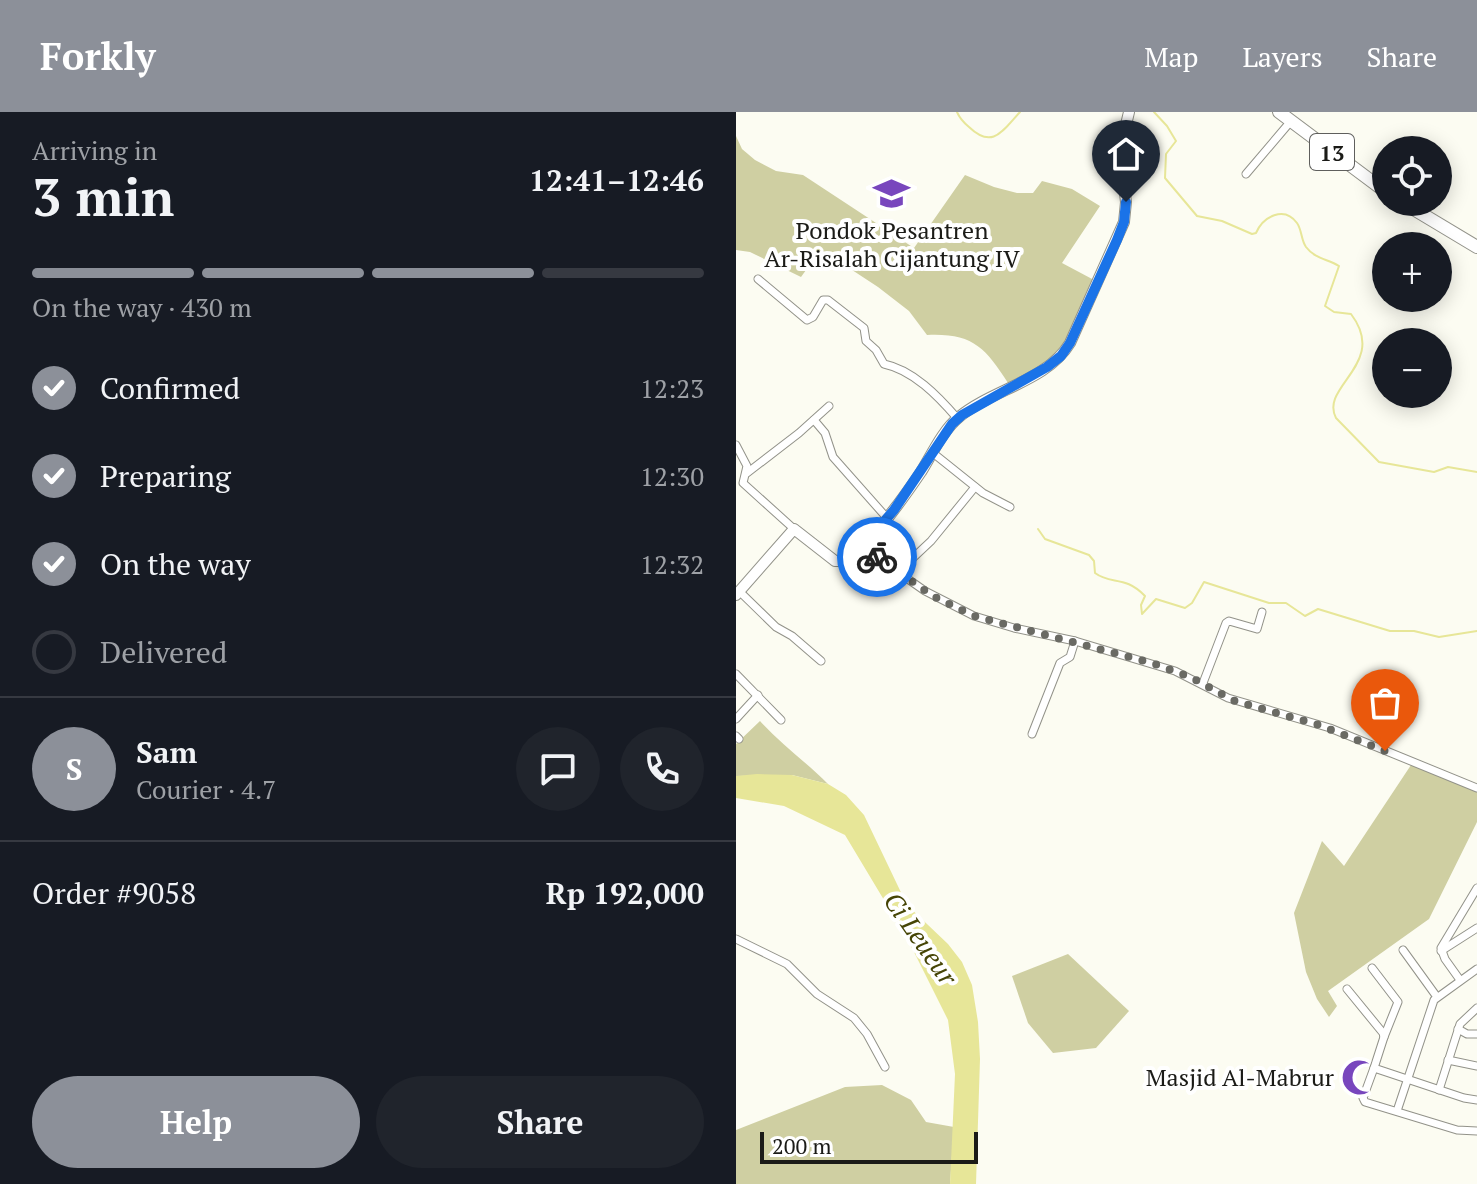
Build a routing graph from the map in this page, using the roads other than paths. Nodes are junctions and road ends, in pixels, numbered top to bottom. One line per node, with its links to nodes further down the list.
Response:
1 (1129, 112): 10 (street)
2 (1279, 112): 3 (highway, 13)
3 (1291, 121): 4 (street); 5 (highway, 13)
4 (1246, 174)
5 (1372, 182)
6 (1425, 216): 7 (highway)
7 (1477, 247)
8 (758, 279): 10 (street)
9 (829, 406): 11 (street)
10 (957, 418): 13 (street)
11 (814, 420): 14 (street); 18 (street)
12 (736, 445): 14 (street)
13 (933, 453): 15 (street); 18 (street)
14 (741, 479): 16 (street); 19 (street)
15 (975, 487): 17 (street); 21 (street)
16 (736, 491)
17 (1010, 507)
18 (887, 518): 20 (street)
19 (794, 529): 20 (street); 22 (street)
20 (862, 547): 21 (street)
21 (898, 572): 24 (street)
22 (737, 593): 25 (street)
23 (1262, 612): 27 (street)
24 (1074, 642): 27 (street); 31 (street)
25 (821, 661)
26 (736, 674): 28 (street)
27 (1203, 683): 32 (street)
28 (758, 695): 29 (street); 30 (street)
29 (736, 719)
30 (781, 720)
31 (1032, 734)
32 (1477, 788)
33 (1477, 888): 37 (street)
34 (1477, 928): 37 (street)
35 (736, 939): 49 (street)
36 (1403, 950): 42 (street)
37 (1441, 951): 40 (street)
38 (1372, 968): 46 (street)
39 (1477, 969): 40 (street)
40 (1460, 980): 42 (street)
41 (1347, 989): 46 (street)
42 (1437, 997): 51 (street)
43 (1477, 1008): 44 (street)
44 (1458, 1029): 45 (street); 47 (street)
45 (1477, 1034)
46 (1384, 1037): 50 (street)
47 (1448, 1060): 48 (street); 52 (street)
48 (1477, 1066)
49 (885, 1067)
50 (1374, 1068): 51 (street); 54 (street)
51 (1406, 1080): 52 (street); 54 (street)
52 (1439, 1090): 53 (street)
53 (1477, 1100)
54 (1397, 1111): 55 (street)
55 (1477, 1131)

